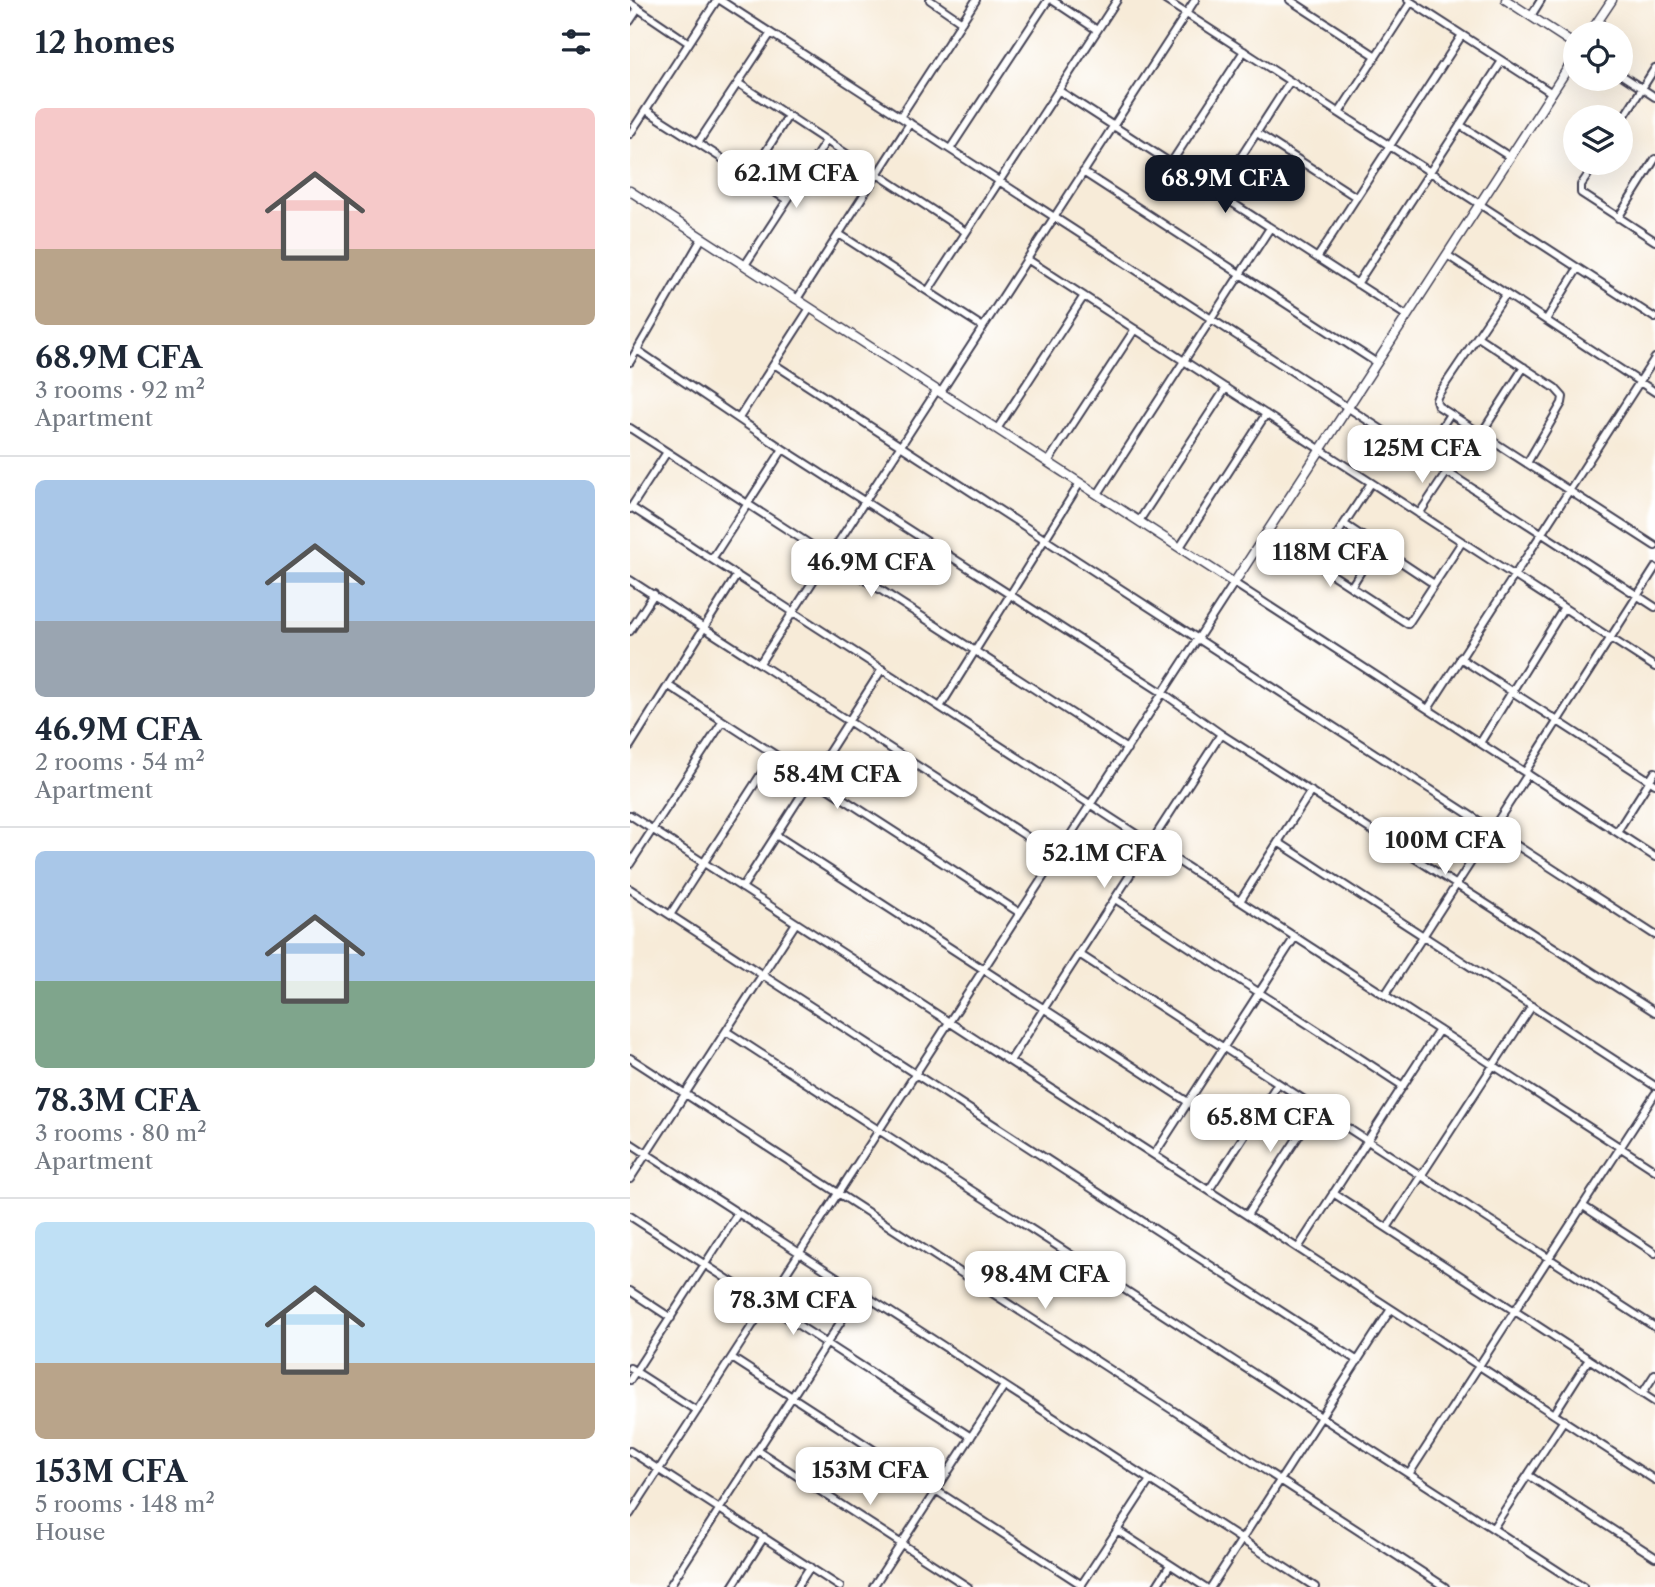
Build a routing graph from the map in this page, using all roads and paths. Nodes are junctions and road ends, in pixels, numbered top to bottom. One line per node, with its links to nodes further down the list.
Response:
1 (719, 0): 21 (street); 24 (street)
2 (930, 0): 19 (street)
3 (976, 0): 19 (street)
4 (1050, 0): 20 (street); 50 (street)
5 (1117, 0): 20 (street)
6 (1165, 0): 15 (street)
7 (1195, 0): 15 (street)
8 (1290, 0): 26 (street)
9 (1506, 0): 16 (street)
10 (1541, 0): 16 (street)
11 (1612, 0): 18 (street)
12 (1410, 1): 22 (street); 26 (street)
13 (630, 3): 14 (street)
14 (638, 9): 17 (street); 24 (street)
15 (1186, 14): 25 (street); 44 (street)
16 (1531, 16): 23 (street)
17 (630, 21)
18 (1598, 21)
19 (962, 22): 41 (street)
20 (1097, 30): 34 (street)
21 (771, 33): 32 (street); 41 (street)
22 (1462, 35): 27 (street); 49 (street)
23 (1563, 37)
24 (690, 43): 38 (street)
25 (1244, 51): 30 (street); 53 (street)
26 (1376, 56): 39 (street)
27 (1502, 61): 35 (street); 43 (street)
28 (1655, 68): 33 (street)
29 (1563, 76): 35 (street)
30 (1290, 81): 39 (street); 45 (street)
31 (1633, 82): 33 (street)
32 (738, 83): 40 (street); 48 (street)
33 (1643, 89): 36 (street); 37 (street)
34 (1058, 90): 44 (street); 59 (street)
35 (1552, 93): 51 (street)
36 (1655, 97)
37 (1632, 105)
38 (646, 110): 46 (street); 48 (street)
39 (1339, 113): 49 (street)
40 (788, 116): 47 (street); 58 (street)
41 (900, 117): 42 (street)
42 (910, 123): 50 (street); 56 (street)
43 (1460, 125): 51 (street); 55 (street)
44 (1113, 126): 53 (street); 54 (street)
45 (1257, 132): 61 (street); 62 (street)
46 (630, 134)
47 (826, 141): 56 (street); 63 (street)
48 (698, 143): 58 (street)
49 (1390, 146): 55 (street); 62 (street)
50 (950, 149): 59 (street)
51 (1510, 157): 64 (street)
52 (1655, 159): 66 (street)
53 (1171, 163): 61 (street)
54 (1083, 172): 65 (street); 78 (street)
55 (1430, 172): 64 (street); 79 (street)
56 (878, 175): 69 (street); 70 (street)
57 (1587, 175): 66 (street)
58 (750, 177): 63 (street)
59 (999, 181): 65 (street); 69 (street)
60 (630, 191): 71 (street)
61 (1217, 194): 67 (street)
62 (1356, 197): 74 (street)
63 (787, 200): 76 (street)
64 (1480, 204): 73 (street); 77 (street)
65 (1054, 217): 75 (street); 87 (street)
66 (1618, 218): 72 (street)
67 (1270, 228): 74 (street); 78 (street)
68 (1655, 231): 72 (street)
69 (966, 232): 80 (street)
70 (839, 234): 80 (street); 83 (street)
71 (702, 238): 76 (street); 92 (street)
72 (1653, 240)
73 (1447, 255): 81 (street); 85 (street)
74 (1317, 258): 79 (street)
75 (1027, 259): 82 (street); 89 (street)
76 (745, 265): 83 (street)
77 (1578, 268): 86 (street); 88 (street)
78 (1240, 274): 87 (street); 96 (street)
79 (1357, 284): 85 (street)
80 (928, 291): 89 (street)
81 (1506, 294): 88 (street); 91 (street)
82 (1084, 296): 90 (street); 108 (street)
83 (797, 299): 84 (street)
84 (810, 308): 97 (street); 101 (street)
85 (1407, 316): 96 (street)
86 (1655, 318)
87 (1211, 319): 94 (street); 103 (street)
88 (1546, 320): 99 (street)
89 (983, 327): 101 (street)
90 (1135, 329): 94 (street); 115 (street)
91 (1478, 337): 98 (street); 105 (street)
92 (637, 351): 95 (street); 106 (street)
93 (1655, 358): 99 (street)
94 (1184, 361): 100 (street); 121 (street)
95 (630, 362)
96 (1377, 363): 103 (street)
97 (774, 364): 106 (street); 110 (street)
98 (1524, 367): 109 (street); 116 (street)
99 (1640, 382): 102 (street); 120 (street)
100 (1226, 388): 104 (street); 126 (street)
101 (939, 391): 108 (street); 110 (street)
102 (1655, 392)
103 (1348, 408): 112 (street); 114 (street)
104 (1266, 414): 112 (street); 134 (street)
105 (1450, 414): 109 (street); 114 (street)
106 (739, 418): 111 (street)
107 (630, 428): 113 (street)
108 (997, 429): 115 (street)
109 (1481, 434): 116 (street)
110 (900, 446): 122 (street); 130 (street)
111 (783, 449): 122 (street); 123 (street)
112 (1321, 450): 118 (street); 128 (street)
113 (667, 452): 123 (street); 124 (street)
114 (1423, 456): 117 (street)
115 (1048, 462): 119 (street)
116 (1527, 463): 120 (street)
117 (1447, 472): 125 (street); 129 (street)
118 (1371, 482): 125 (street); 127 (street)
119 (1080, 483): 121 (street); 130 (street)
120 (1569, 490): 129 (street); 133 (street)
121 (1098, 494): 126 (street)
122 (865, 501): 135 (street); 146 (street)
123 (748, 503): 135 (street); 136 (street)
124 (631, 508): 136 (street)
125 (1419, 514): 131 (street)
126 (1139, 521): 134 (street)
127 (1343, 524): 132 (street); 137 (street)
128 (1267, 532): 137 (street); 142 (street)
129 (1541, 533): 140 (street); 147 (street)
130 (1044, 540): 146 (street); 154 (street)
131 (1462, 542): 140 (street); 143 (street)
132 (1377, 546): 143 (street); 144 (street)
133 (1655, 546)
134 (1180, 547): 142 (street)
135 (829, 556): 150 (street); 155 (street)
136 (712, 559): 139 (street)
137 (1317, 565): 144 (street)
138 (1655, 568): 147 (street)
139 (737, 575): 150 (street); 151 (street)
140 (1514, 575): 149 (street); 156 (street)
141 (630, 580): 145 (street)
142 (1234, 583): 154 (street); 164 (street)
143 (1434, 584): 144 (street)
144 (1351, 587)
145 (654, 594): 151 (street); 152 (street)
146 (1011, 594): 155 (street); 162 (street)
147 (1638, 596): 148 (street); 153 (street)
148 (1655, 607)
149 (1564, 608): 153 (street); 161 (street)
150 (793, 611): 157 (street); 159 (street)
151 (706, 628): 157 (street); 160 (street)
152 (630, 631)
153 (1610, 638): 158 (street); 167 (street)
154 (1198, 639): 162 (street); 181 (street)
155 (975, 650): 163 (street); 171 (street)
156 (1460, 658): 161 (street); 164 (street)
157 (760, 663): 166 (street)
158 (1655, 667)
159 (882, 669): 163 (street); 166 (street)
160 (669, 686): 165 (street); 170 (street)
161 (1512, 691): 167 (street); 169 (street)
162 (1163, 693): 168 (street); 171 (street)
163 (940, 706): 178 (street)
164 (1428, 709): 169 (street)
165 (723, 721): 172 (street); 180 (street)
166 (849, 721): 175 (street); 186 (street)
167 (1557, 721): 174 (street); 176 (street)
168 (1221, 734): 177 (street); 185 (street)
169 (1479, 743): 174 (street)
170 (630, 746)
171 (1127, 749): 178 (street)
172 (774, 754): 175 (street); 188 (street)
173 (1655, 772): 176 (street)
174 (1527, 773): 181 (street); 182 (street)
175 (813, 779): 183 (street); 195 (street)
176 (1652, 782): 182 (street)
177 (1311, 791): 184 (street); 190 (street)
178 (1091, 804): 185 (street); 186 (street)
179 (630, 815): 180 (street)
180 (652, 829): 188 (street); 189 (street)
181 (1492, 830): 190 (street); 198 (street)
182 (1617, 832): 187 (street)
183 (776, 835): 191 (street); 202 (street)
184 (1278, 842): 194 (street); 199 (street)
185 (1151, 844): 193 (street); 194 (street)
186 (1057, 856): 195 (street)
187 (1655, 857)
188 (704, 863): 191 (street); 196 (street)
189 (630, 864)
190 (1457, 884): 199 (street); 208 (street)
191 (742, 888): 197 (street)
192 (630, 889): 196 (street)
193 (1115, 899): 201 (street); 204 (street)
194 (1240, 901): 200 (street)
195 (1020, 913): 202 (street)
196 (670, 915): 203 (street)
197 (796, 923): 203 (street); 209 (street)
198 (1655, 935)
199 (1423, 936): 205 (street); 206 (street)
200 (1295, 937): 204 (street); 205 (street)
201 (1079, 954): 207 (street); 212 (street)
202 (984, 969): 207 (street); 209 (street)
203 (763, 975): 211 (street); 216 (street)
204 (1259, 993): 212 (street); 218 (street)
205 (1385, 995): 210 (street)
206 (1532, 1006): 215 (street); 219 (street)
207 (1044, 1009): 214 (street); 222 (street)
208 (1655, 1012)
209 (949, 1022): 214 (street); 216 (street)
210 (1439, 1030): 215 (street); 218 (street)
211 (726, 1031): 220 (street); 224 (street)
212 (1224, 1047): 217 (street); 222 (street)
213 (630, 1058): 220 (street)
214 (1010, 1061): 229 (street)
215 (1493, 1065): 227 (street); 231 (street)
216 (916, 1074): 224 (street); 256 (street)
217 (1278, 1083): 223 (street); 233 (street)
218 (1403, 1086): 225 (street)
219 (1655, 1086)
220 (685, 1094): 228 (street); 234 (street)
221 (1655, 1094): 227 (street)
222 (1188, 1102): 229 (street)
223 (1317, 1108): 225 (street); 238 (street)
224 (879, 1130): 234 (street); 267 (street)
225 (1368, 1141): 231 (street); 235 (street)
226 (630, 1143): 228 (street)
227 (1620, 1148): 230 (street); 236 (street)
228 (646, 1154): 232 (street); 237 (street)
229 (1154, 1155): 233 (street)
230 (1655, 1170)
231 (1422, 1176): 240 (street); 244 (street)
232 (630, 1179)
233 (1209, 1190): 238 (street)
234 (838, 1193): 242 (street); 277 (street)
235 (1333, 1193): 240 (street); 241 (street)
236 (1583, 1206): 243 (street); 244 (street)
237 (738, 1213): 242 (street); 245 (street)
238 (1247, 1215): 241 (street)
239 (630, 1216): 245 (street)
240 (1388, 1228): 250 (street)
241 (1298, 1248): 249 (street)
242 (800, 1253): 247 (street); 248 (street)
243 (1655, 1253)
244 (1549, 1258): 250 (street); 252 (street)
245 (705, 1264): 248 (street); 251 (street)
246 (630, 1291): 251 (street)
247 (860, 1292): 253 (street); 261 (street)
248 (766, 1304): 253 (street); 254 (street)
249 (1391, 1309): 256 (street); 257 (street)
250 (1514, 1311): 255 (street); 257 (street)
251 (671, 1318): 258 (street)
252 (1655, 1327)
253 (827, 1343): 263 (street); 269 (street)
254 (732, 1358): 263 (street); 265 (street)
255 (1589, 1359): 262 (street); 266 (street)
256 (1358, 1361): 267 (street)
257 (1479, 1365): 266 (street); 273 (street)
258 (633, 1370): 260 (street); 265 (street)
259 (1655, 1374): 262 (street)
260 (630, 1380)
261 (1004, 1385): 269 (street); 276 (street)
262 (1643, 1394): 264 (street)
263 (792, 1397): 270 (street); 278 (street)
264 (1655, 1402)
265 (697, 1411): 272 (street)
266 (1554, 1414): 268 (street)
267 (1321, 1417): 273 (street); 277 (street)
268 (1564, 1420): 274 (street); 275 (street)
269 (971, 1437): 278 (street)
270 (757, 1450): 279 (street); 285 (street)
271 (630, 1451): 272 (street)
272 (659, 1469): 279 (street); 280 (street)
273 (1409, 1474): 281 (street)
274 (1528, 1475): 281 (street); 286 (street)
275 (1655, 1479)
276 (1150, 1480): 282 (street); 284 (street)
277 (1280, 1480): 284 (street); 300 (street)
278 (936, 1490): 285 (street); 289 (street)
279 (720, 1509): 283 (street); 290 (street)
280 (630, 1514)
281 (1493, 1528): 301 (street)
282 (1117, 1530): 287 (street); 289 (street)
283 (764, 1537): 288 (street); 291 (street)
284 (1241, 1540): 298 (street); 299 (street)
285 (901, 1544): 294 (street); 295 (street)
286 (1655, 1557)
287 (1170, 1565): 296 (street); 297 (street)
288 (810, 1567): 292 (street); 293 (street)
289 (1081, 1586)
290 (669, 1587)
291 (732, 1587)
292 (797, 1587)
293 (841, 1587)
294 (873, 1587)
295 (968, 1587)
296 (1156, 1587)
297 (1205, 1587)
298 (1211, 1587)
299 (1315, 1587)
300 (1445, 1587)
301 (1583, 1587)

